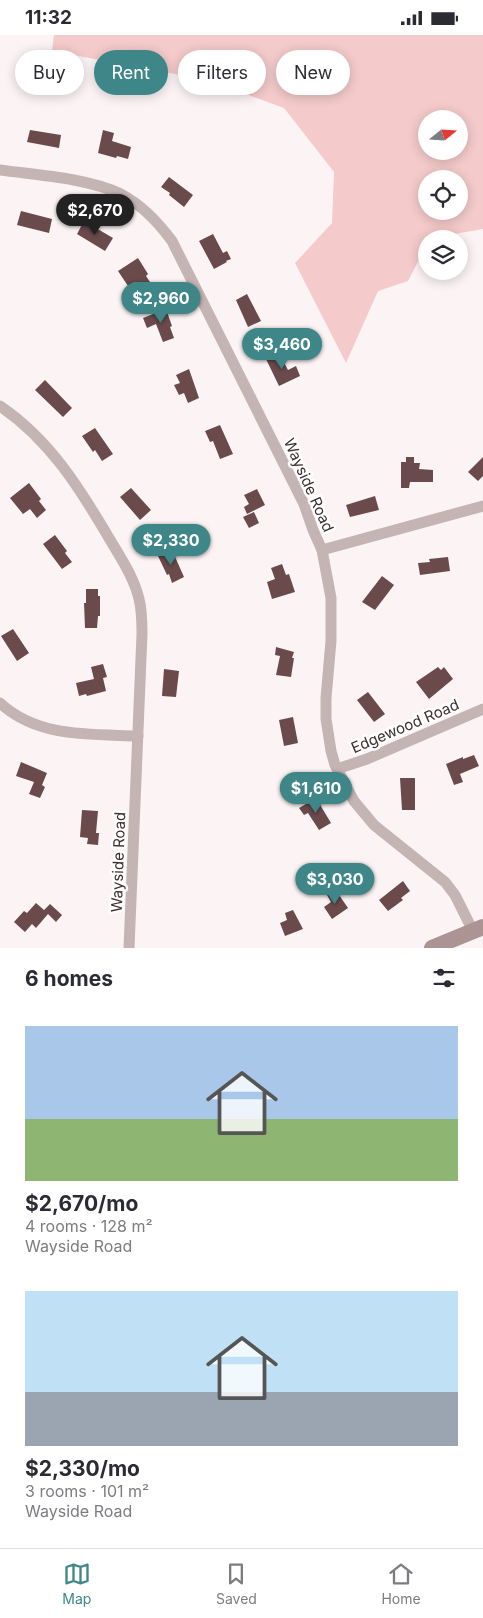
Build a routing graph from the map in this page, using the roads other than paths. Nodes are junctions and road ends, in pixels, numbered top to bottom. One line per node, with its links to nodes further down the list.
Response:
1 (0, 170): 4 (street, Wayside Road)
2 (0, 406): 7 (street, Wayside Road)
3 (483, 506): 4 (street)
4 (322, 550): 8 (street, Wayside Road)
5 (0, 703): 7 (street)
6 (483, 709): 8 (street, Edgewood Road)
7 (138, 736): 10 (street, Wayside Road)
8 (337, 769): 9 (street, Wayside Road)
9 (478, 929): 11 (street)
10 (129, 948)
11 (432, 948)

